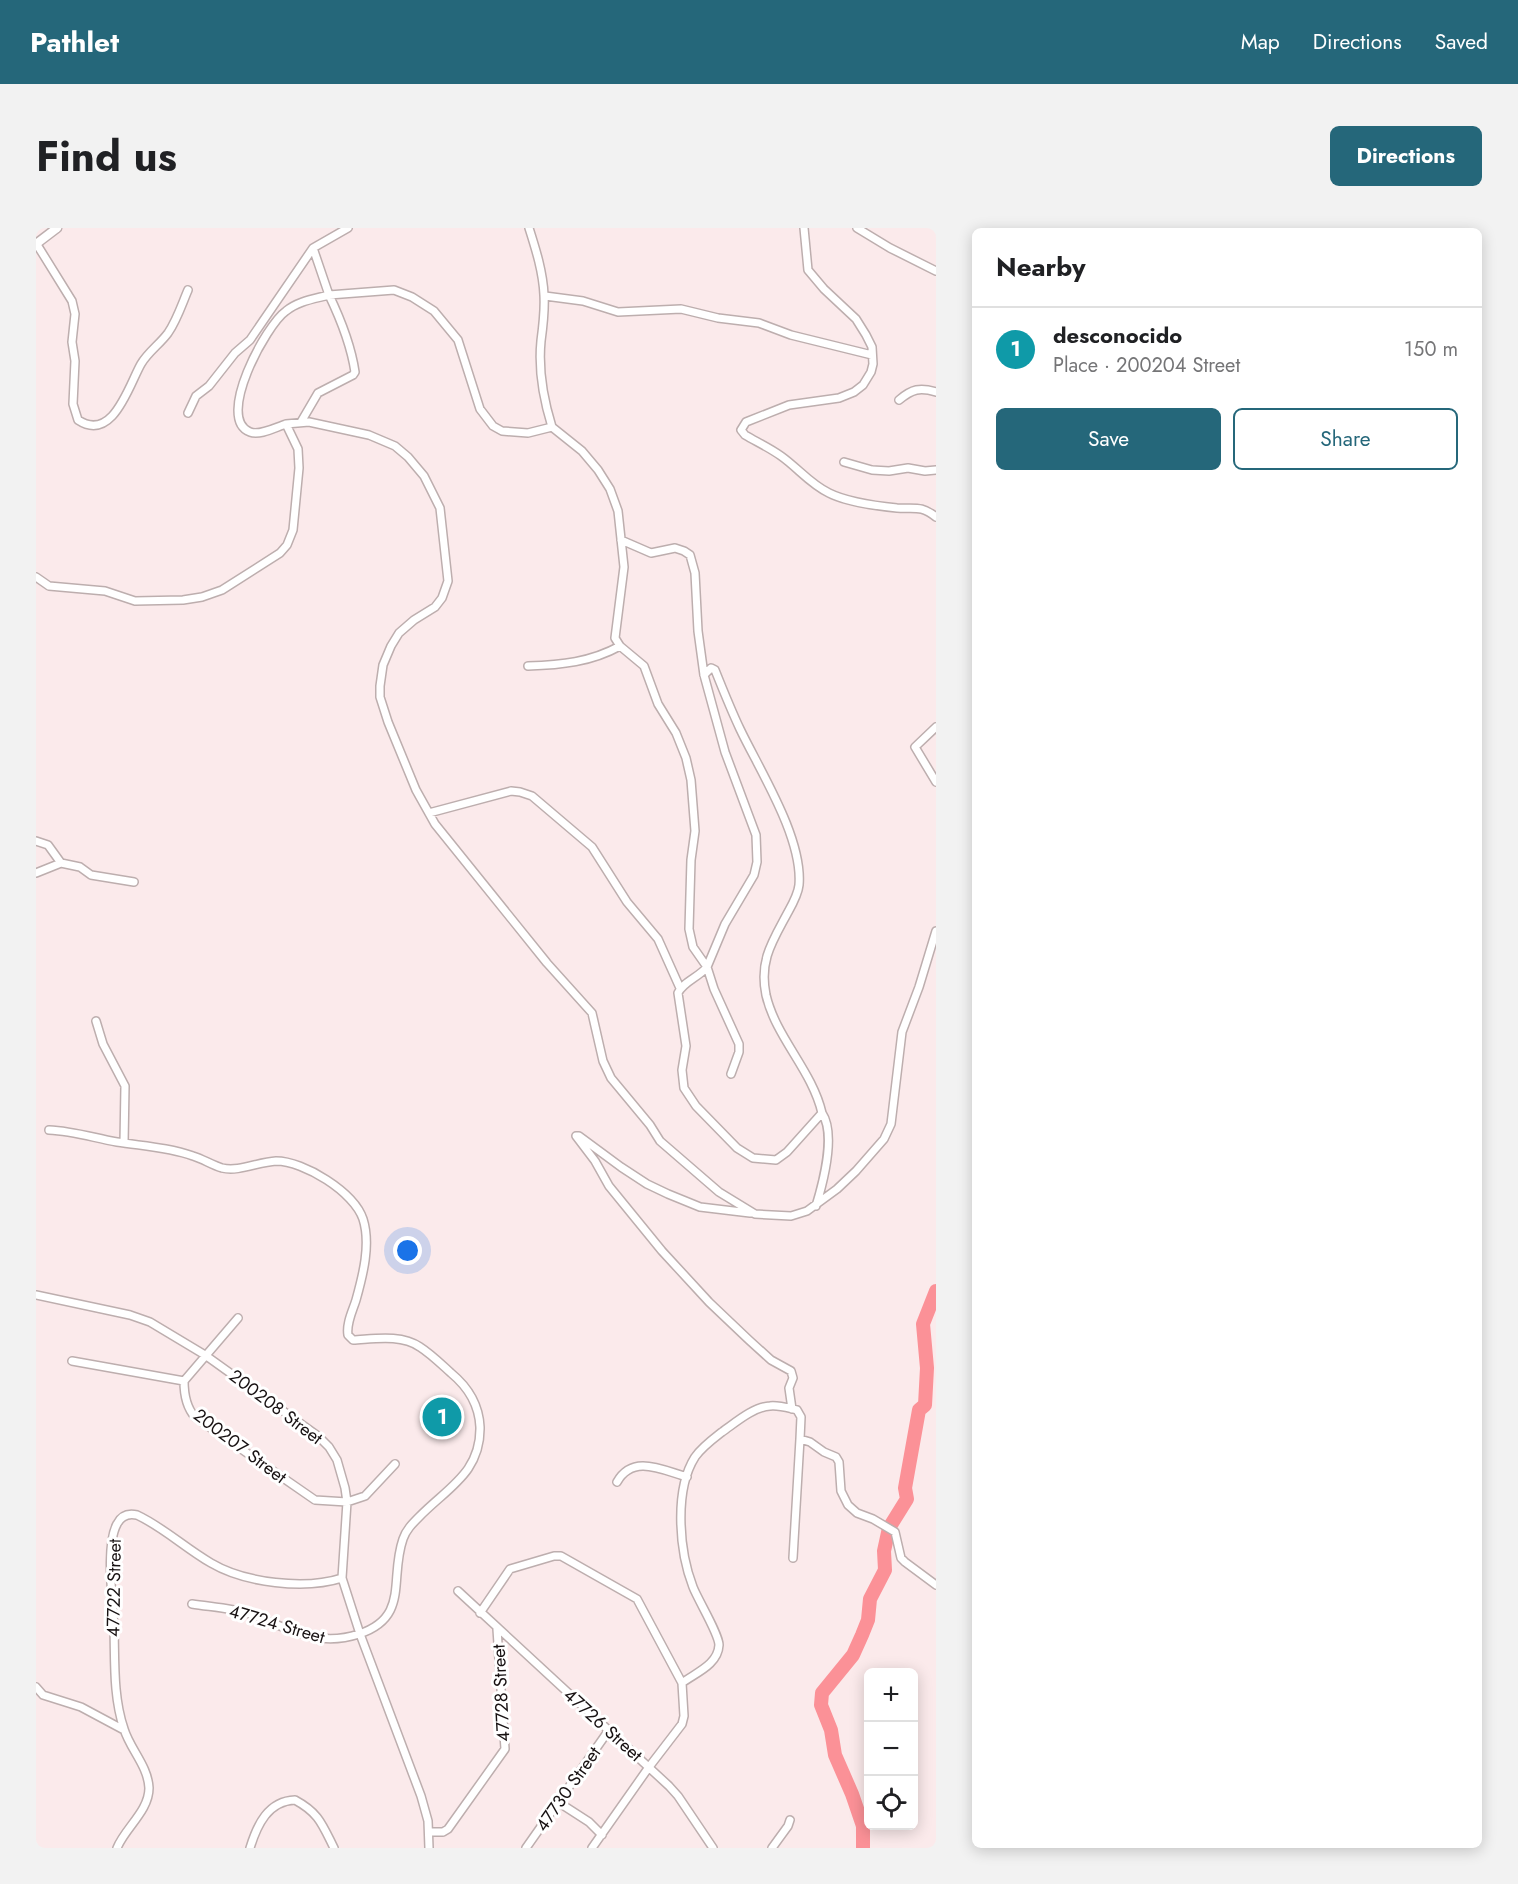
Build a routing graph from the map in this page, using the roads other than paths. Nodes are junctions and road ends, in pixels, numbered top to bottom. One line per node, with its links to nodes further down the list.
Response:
1 (57, 228): 6 (street)
2 (348, 228): 7 (street)
3 (529, 228): 11 (street)
4 (804, 228): 12 (street)
5 (857, 228): 8 (street)
6 (36, 244): 9 (street)
7 (313, 248): 10 (street); 15 (street)
8 (936, 271)
9 (188, 290)
10 (329, 295): 16 (street); 17 (street); 18 (street)
11 (544, 296): 12 (street); 18 (street)
12 (872, 355): 21 (street)
13 (936, 392): 14 (street)
14 (899, 400)
15 (188, 413)
16 (301, 422): 17 (street); 29 (street)
17 (286, 424): 23 (street)
18 (552, 427): 22 (street)
19 (844, 462): 20 (street)
20 (936, 470)
21 (936, 517)
22 (621, 540): 24 (street); 26 (street)
23 (36, 577)
24 (620, 646): 25 (street); 35 (street)
25 (528, 666)
26 (704, 675): 35 (street); 39 (street)
27 (936, 727): 28 (street)
28 (936, 782)
29 (429, 813): 36 (street); 43 (street)
30 (36, 841): 31 (street)
31 (61, 864): 32 (street); 33 (street)
32 (36, 873)
33 (134, 882)
34 (936, 931): 42 (street)
35 (707, 967): 36 (street); 38 (street)
36 (680, 988): 39 (street)
37 (96, 1021): 41 (street)
38 (730, 1074)
39 (822, 1113): 42 (street)
40 (50, 1130): 41 (street)
41 (124, 1143): 62 (street)
42 (816, 1206): 43 (street)
43 (755, 1214): 49 (street)
44 (36, 1296): 46 (street, 200208 Street)
45 (238, 1317): 46 (street)
46 (205, 1355): 48 (street); 54 (street, 200208 Street)
47 (72, 1361): 48 (street)
48 (184, 1382): 54 (street, 200207 Street)
49 (792, 1405): 50 (street); 52 (street)
50 (801, 1439): 55 (street); 57 (street)
51 (395, 1464): 54 (street)
52 (687, 1477): 53 (street); 63 (street)
53 (617, 1482)
54 (347, 1502): 56 (street, 200208 Street)
55 (793, 1558)
56 (342, 1578): 62 (street, 200208 Street); 65 (street, 47722 Street)
57 (936, 1585)
58 (458, 1591): 60 (street, 47726 Street)
59 (192, 1604): 62 (street, 47724 Street)
60 (480, 1614): 61 (street, 47726 Street); 63 (street)
61 (497, 1629): 66 (street, 47726 Street); 70 (street, 47728 Street)
62 (360, 1634): 70 (street, 200208 Street)
63 (682, 1683): 67 (street)
64 (36, 1687): 65 (street)
65 (124, 1730): 72 (street, 47722 Street)
66 (609, 1730): 67 (street, 47726 Street); 68 (street, 47730 Street)
67 (649, 1767): 71 (street); 78 (street, 47726 Street)
68 (558, 1802): 71 (street); 76 (street, 47730 Street)
69 (790, 1820): 79 (street)
70 (429, 1832): 75 (street, 200208 Street)
71 (602, 1834): 77 (street)
72 (117, 1848)
73 (250, 1848): 74 (street)
74 (334, 1848)
75 (429, 1848)
76 (526, 1848)
77 (592, 1848)
78 (713, 1848)
79 (772, 1848)

